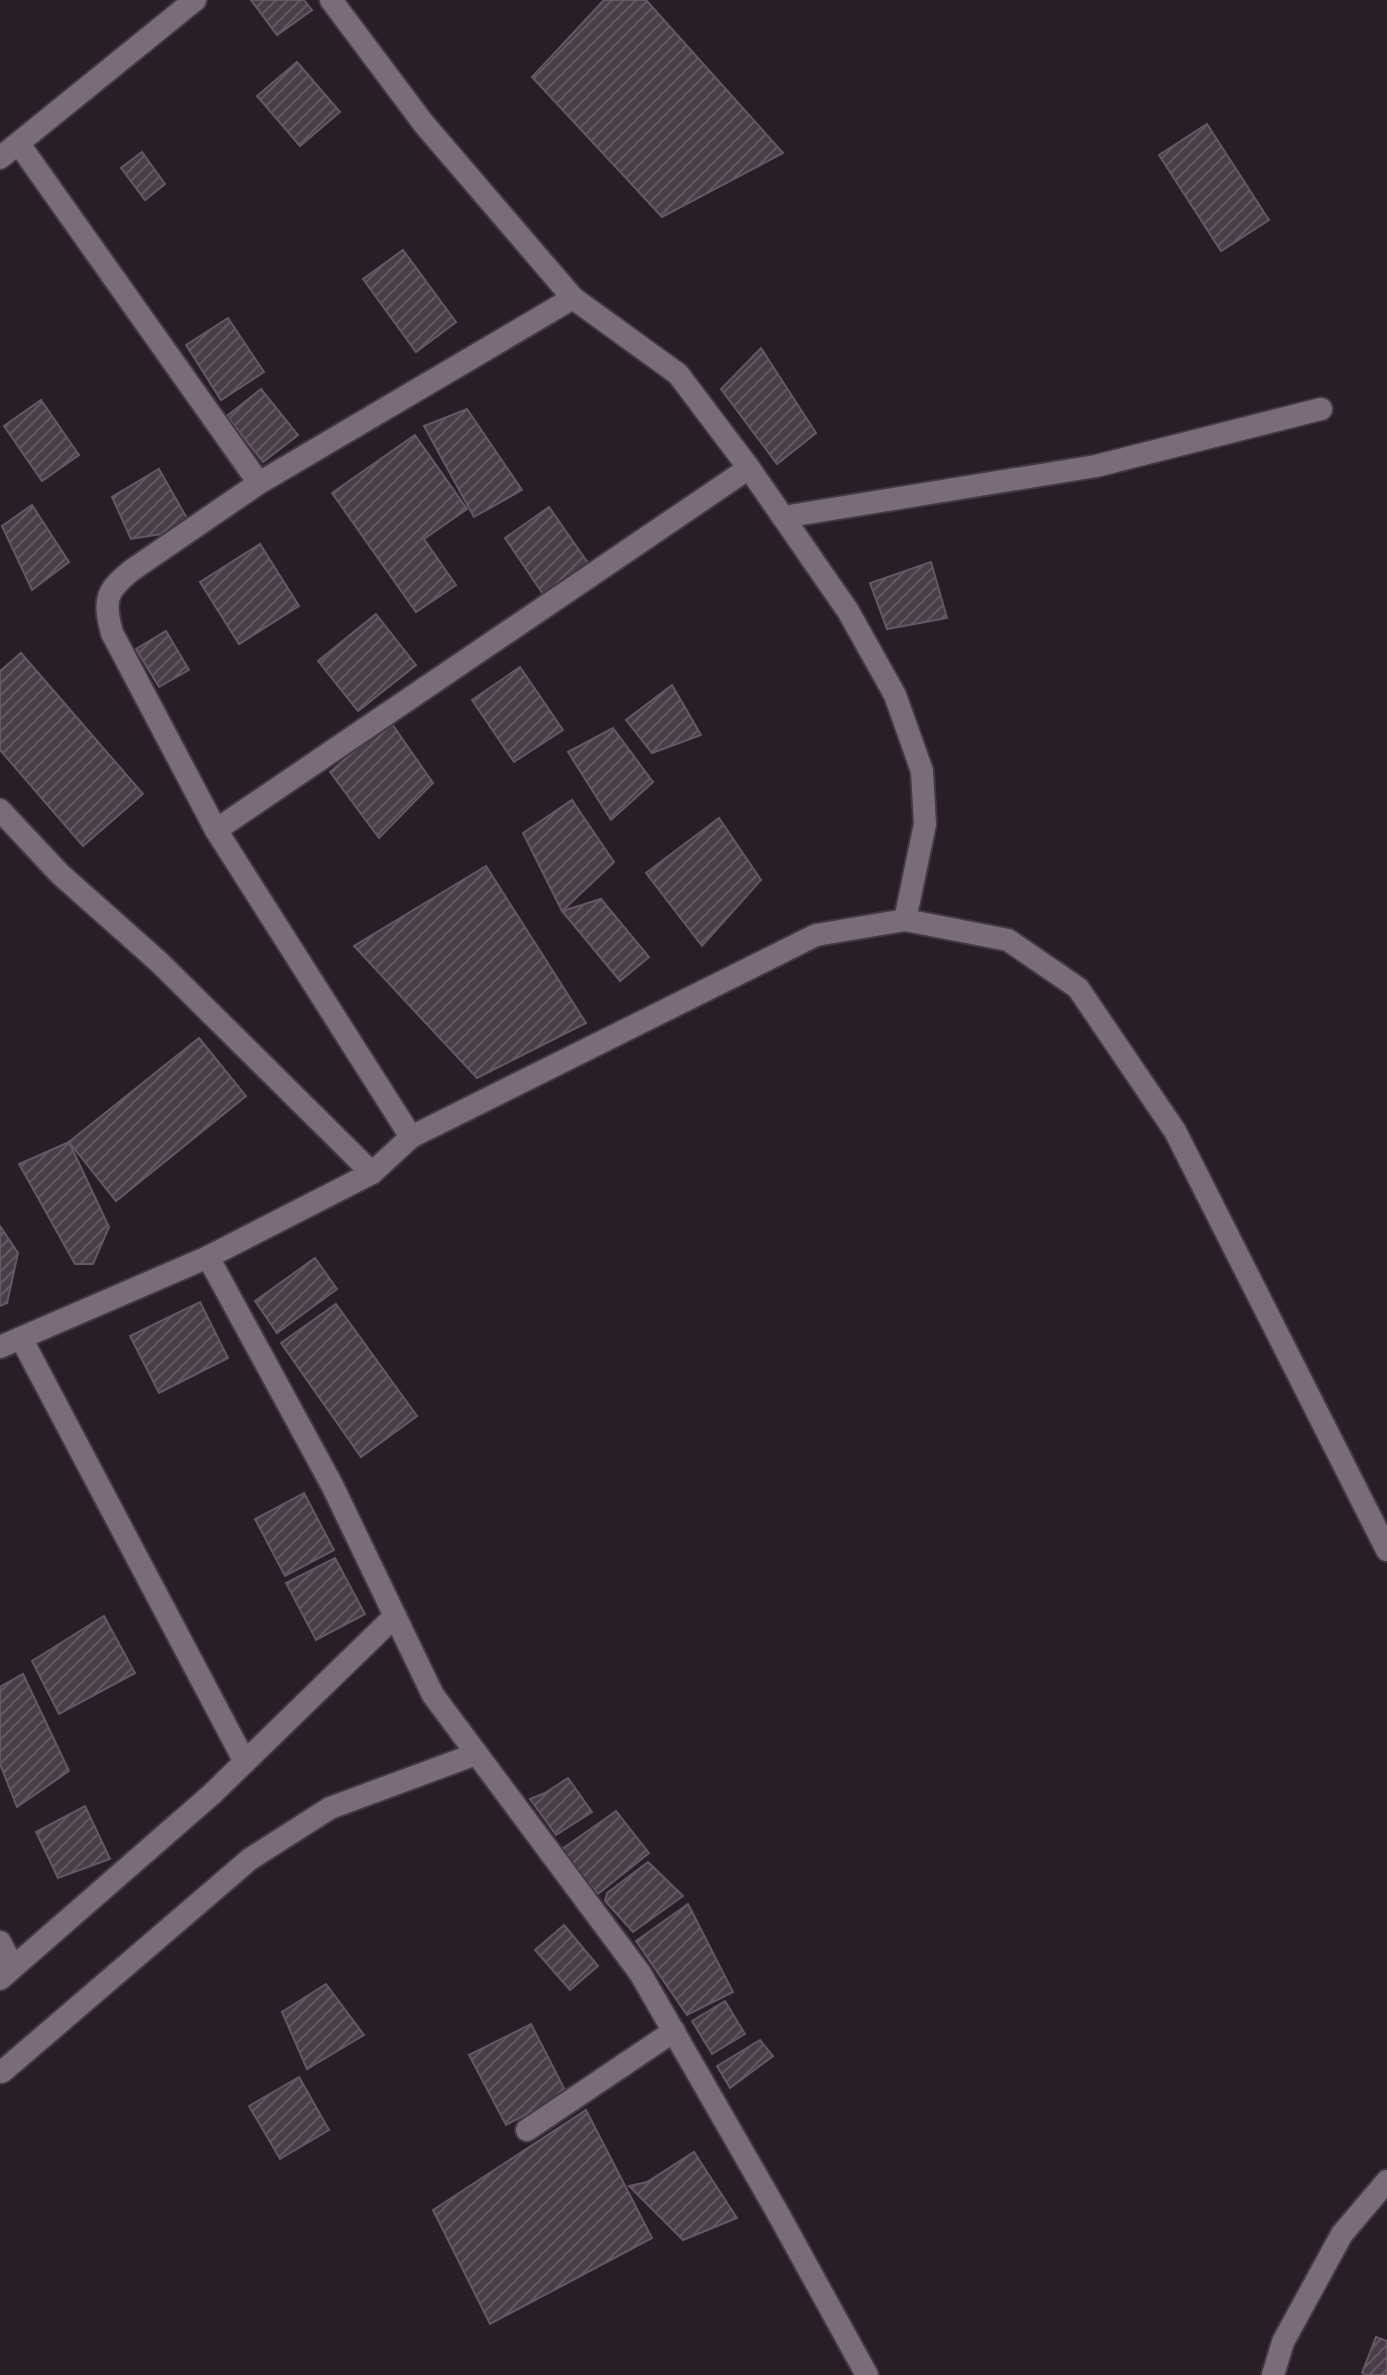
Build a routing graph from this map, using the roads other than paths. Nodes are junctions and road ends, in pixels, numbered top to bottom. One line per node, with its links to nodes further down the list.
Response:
1 (195, 0): 3 (street)
2 (331, 0): 5 (street)
3 (19, 144): 4 (street); 8 (street)
4 (0, 158)
5 (573, 298): 7 (street); 8 (street)
6 (1321, 409): 9 (street)
7 (749, 468): 9 (street); 11 (street)
8 (259, 483): 11 (street)
9 (783, 517): 12 (street)
10 (0, 810): 14 (street)
11 (216, 830): 13 (street)
12 (905, 920): 13 (street); 17 (street)
13 (411, 1137): 14 (street)
14 (372, 1173): 15 (street)
15 (208, 1257): 16 (street); 18 (street)
16 (10, 1343): 20 (street)
17 (1387, 1550)
18 (395, 1616): 19 (street); 20 (street)
19 (476, 1754): 23 (street); 24 (street)
20 (245, 1762): 22 (street)
21 (0, 1942): 22 (street)
22 (7, 1973)
23 (674, 2031): 25 (street); 27 (street)
24 (2, 2072)
25 (527, 2130)
26 (1387, 2181): 28 (street)
27 (867, 2375)
28 (1273, 2375)

